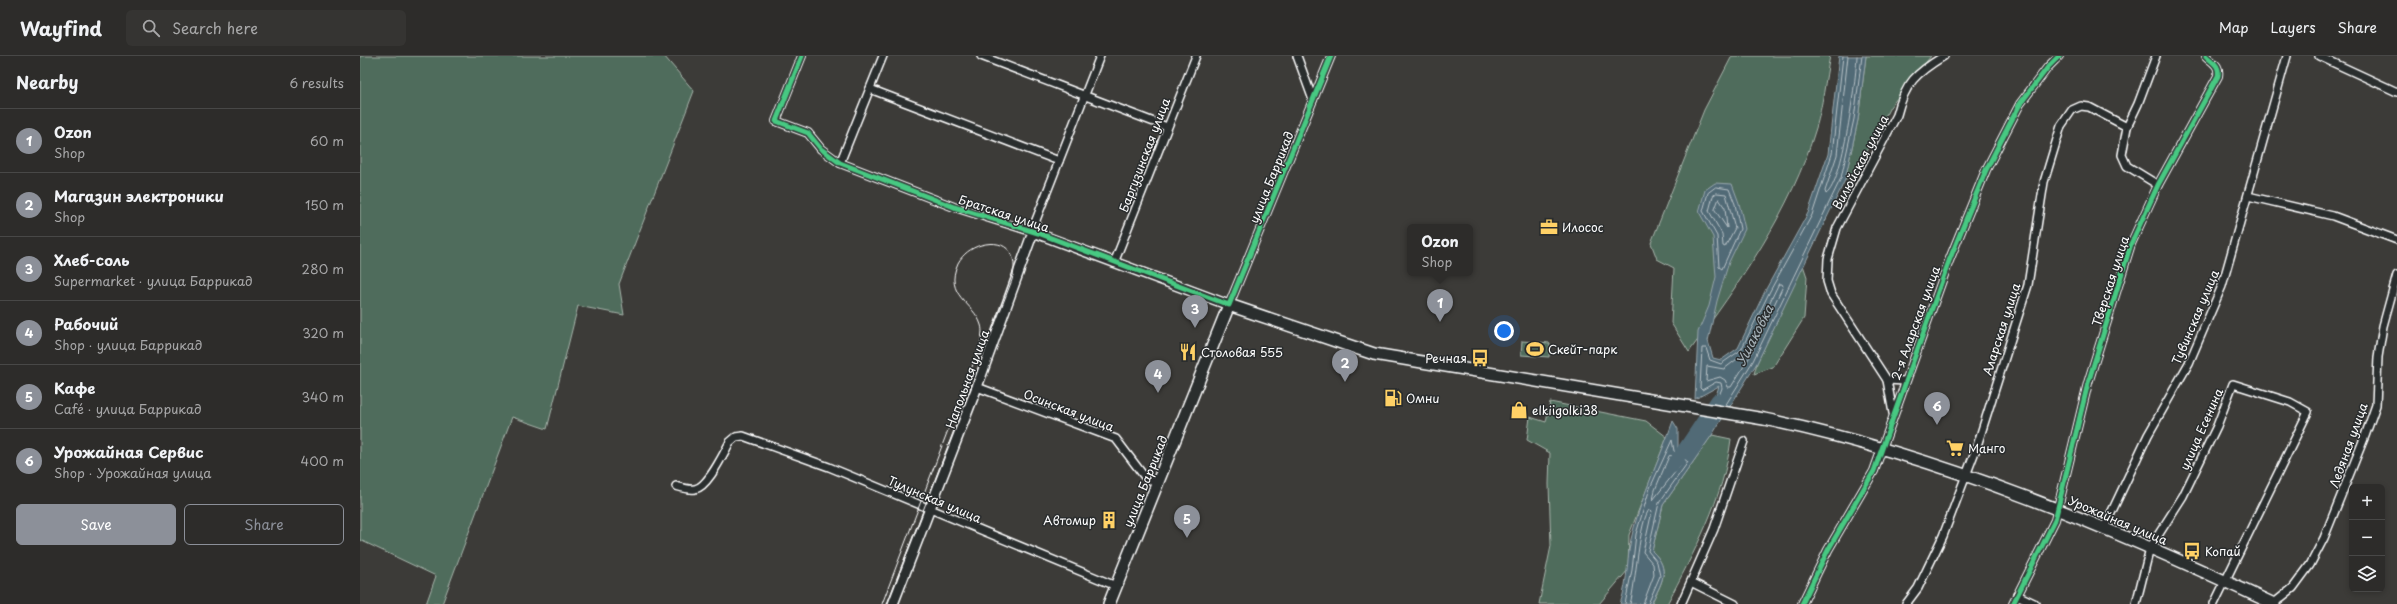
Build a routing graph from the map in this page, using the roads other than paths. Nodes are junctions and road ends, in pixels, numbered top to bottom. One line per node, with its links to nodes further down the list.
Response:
1 (802, 56): 21 (street, Братская улица)
2 (882, 56): 14 (street)
3 (981, 56): 16 (street)
4 (1100, 56): 16 (street, Напольная улица)
5 (1196, 56): 18 (street, Баргузинская улица)
6 (1297, 56): 17 (street)
7 (1331, 56): 17 (street, улица Баррикад)
8 (1944, 56): 29 (street, Вилюйская улица)
9 (2059, 56): 30 (street, 2-я Аларская улица)
10 (2156, 56): 19 (street)
11 (2206, 56): 22 (street, Тверская улица)
12 (2287, 56): 23 (street, Тувинская улица)
13 (2319, 56): 15 (street)
14 (870, 89): 20 (street); 21 (street)
15 (2397, 92)
16 (1084, 96): 18 (street); 20 (street, Напольная улица)
17 (1313, 100): 28 (street, улица Баррикад)
18 (1167, 127): 26 (street, Баргузинская улица)
19 (2127, 127): 22 (street); 35 (street, Аларская улица)
20 (1059, 161): 24 (street, Напольная улица)
21 (840, 163): 24 (street, Братская улица)
22 (2158, 185): 39 (street, Тверская улица)
23 (2248, 196): 25 (street); 40 (street, Тувинская улица)
24 (1033, 232): 26 (street, Братская улица); 31 (street, Напольная улица)
25 (2397, 240)
26 (1114, 263): 28 (street, Братская улица)
27 (2397, 275): 56 (street, Ледяная улица)
28 (1229, 305): 34 (main road, Урожайная улица); 36 (main road, улица Баррикад)
29 (1887, 380): 30 (street); 32 (street)
30 (1905, 381): 32 (street, 2-я Аларская улица)
31 (977, 387): 36 (street, Осинская улица); 38 (street, Напольная улица)
32 (1893, 413): 34 (street, 2-я Аларская улица)
33 (1744, 441): 42 (street)
34 (1882, 450): 35 (main road, Урожайная улица); 50 (street, 2-я Аларская улица)
35 (1967, 475): 39 (main road, Урожайная улица); 51 (street, Аларская улица)
36 (1158, 485): 44 (main road, улица Баррикад)
37 (676, 486): 38 (street, Тулунская улица)
38 (930, 509): 44 (street, Тулунская улица); 46 (street, Напольная улица)
39 (2059, 509): 40 (main road, Урожайная улица); 45 (street, Тверская улица)
40 (2104, 528): 41 (main road, Урожайная улица)
41 (2150, 548): 43 (main road, Урожайная улица); 43 (street, улица Есенина); 54 (street)
42 (1691, 582): 48 (street); 49 (street)
43 (2226, 582): 55 (street); 56 (main road, Урожайная улица)
44 (1116, 586): 47 (main road, улица Баррикад)
45 (2017, 595): 52 (street, Тверская улица); 53 (street)
46 (893, 604)
47 (1109, 604)
48 (1681, 604)
49 (1735, 604)
50 (1802, 604)
51 (1906, 604)
52 (2013, 604)
53 (2036, 604)
54 (2136, 604)
55 (2214, 604)
56 (2273, 604)

